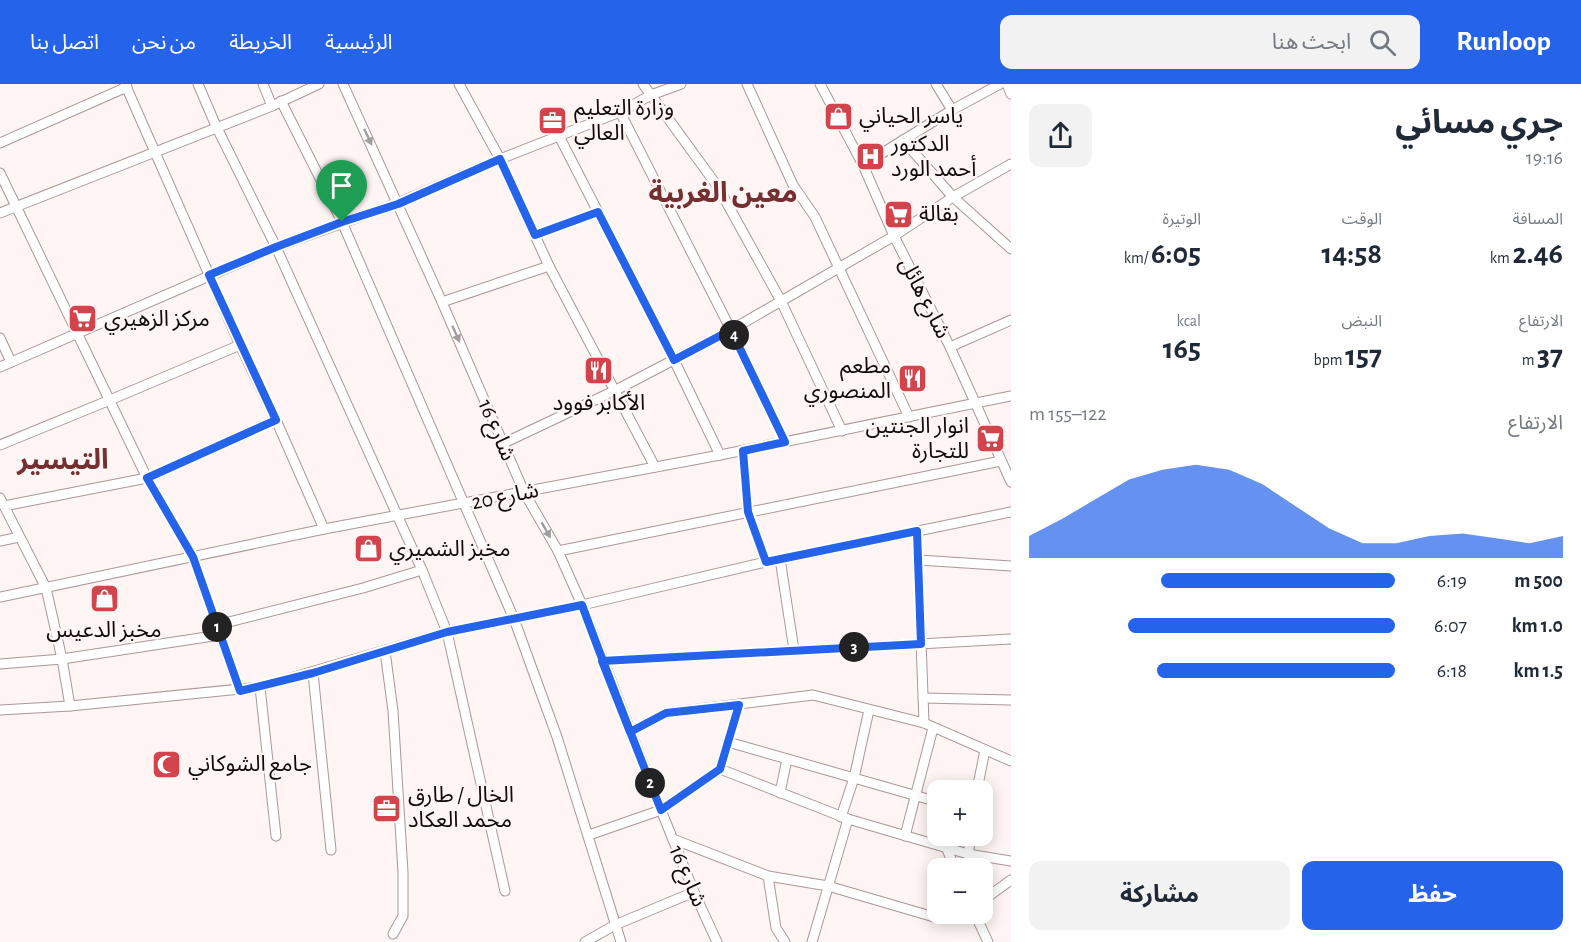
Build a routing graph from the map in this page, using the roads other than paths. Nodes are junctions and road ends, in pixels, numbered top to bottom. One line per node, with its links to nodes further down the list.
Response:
1 (198, 84): 19 (street)
2 (263, 84): 16 (street)
3 (320, 84): 16 (street)
4 (344, 84): 29 (street, شارع 16, one-way to 29)
5 (459, 84): 24 (street)
6 (643, 84): 14 (street)
7 (681, 84): 14 (street)
8 (747, 84): 39 (street)
9 (820, 84): 26 (street, شارع هائل)
10 (936, 84): 17 (street)
11 (1000, 84): 17 (street)
12 (1006, 84): 15 (street)
13 (126, 86): 22 (street); 23 (street)
14 (651, 94): 18 (street); 41 (street)
15 (1011, 94)
16 (277, 103): 19 (street); 33 (street)
17 (952, 110): 21 (street)
18 (620, 112): 20 (street); 44 (street)
19 (216, 126): 23 (street); 36 (street)
20 (559, 136): 24 (street); 31 (street)
21 (903, 140): 26 (street); 28 (street)
22 (0, 143)
23 (154, 151): 30 (street); 40 (street)
24 (500, 159): 29 (street); 34 (street)
25 (1011, 164): 28 (street)
26 (863, 165): 35 (street, شارع هائل)
27 (0, 173): 30 (street)
28 (953, 197): 35 (street); 37 (street)
29 (398, 204): 33 (street); 42 (street, شارع 16)
30 (17, 206): 32 (street); 45 (street)
31 (598, 212): 34 (street); 49 (street)
32 (0, 213)
33 (342, 222): 36 (street); 70 (street)
34 (535, 235): 38 (street)
35 (894, 236): 39 (street); 48 (street, شارع هائل)
36 (276, 247): 40 (street); 73 (street)
37 (1011, 249)
38 (549, 266): 42 (street); 52 (street)
39 (839, 268): 41 (street); 56 (street)
40 (209, 275): 45 (street); 47 (street)
41 (781, 301): 44 (street); 58 (street)
42 (442, 302): 60 (street, شارع 16, one-way to 60)
43 (1011, 320): 48 (street)
44 (731, 330): 49 (street); 59 (street)
45 (77, 334): 50 (street); 54 (street)
46 (0, 338): 50 (street)
47 (240, 345): 54 (street); 57 (street)
48 (950, 347): 55 (street, شارع هائل)
49 (674, 360): 52 (street); 63 (street)
50 (11, 362): 51 (street)
51 (0, 366)
52 (616, 390): 60 (street); 65 (street)
53 (1011, 396): 55 (street, شارع 20)
54 (111, 400): 61 (street); 66 (street)
55 (974, 404): 56 (street, شارع 20); 64 (street, شارع هائل)
56 (909, 417): 58 (street, شارع 20)
57 (276, 420): 66 (street); 74 (street)
58 (842, 431): 59 (street, شارع 20)
59 (785, 442): 62 (street, شارع 20)
60 (504, 443): 68 (street, شارع 16)
61 (0, 445)
62 (743, 451): 63 (street, شارع 20); 71 (street)
63 (720, 455): 65 (street, شارع 20)
64 (1000, 461): 67 (street, شارع هائل); 71 (street)
65 (655, 467): 68 (street, شارع 20)
66 (147, 478): 69 (street); 79 (street)
67 (1011, 482)
68 (524, 492): 70 (street, شارع 20); 78 (street, شارع 16, one-way to 78)
69 (2, 502): 76 (street)
70 (463, 504): 73 (street, شارع 20); 88 (street)
71 (748, 512): 78 (street); 82 (street)
72 (1011, 512): 75 (street)
73 (396, 516): 74 (street, شارع 20); 84 (street)
74 (324, 529): 79 (street, شارع 20)
75 (917, 531): 80 (street); 81 (street)
76 (19, 537): 77 (street); 85 (street)
77 (0, 541)
78 (558, 551): 87 (street, شارع 16)
79 (193, 557): 85 (street, شارع 20); 89 (street)
80 (780, 559): 82 (street); 95 (street)
81 (918, 560): 83 (street); 93 (street)
82 (766, 562): 87 (street)
83 (1011, 566)
84 (422, 570): 89 (street); 90 (street)
85 (46, 588): 86 (street, شارع 20); 96 (street)
86 (0, 597)
87 (582, 605): 88 (street); 97 (street, شارع 16)
88 (514, 619): 90 (street); 122 (street)
89 (217, 625): 91 (street)
90 (447, 632): 94 (street); 135 (street)
91 (220, 635): 96 (street); 101 (street)
92 (1011, 639): 93 (street)
93 (921, 644): 95 (street); 102 (street)
94 (385, 651): 99 (street); 141 (street)
95 (794, 651): 97 (street)
96 (62, 659): 98 (street); 105 (street)
97 (602, 661): 109 (street, شارع 16)
98 (0, 664)
99 (313, 673): 100 (street); 128 (street)
100 (260, 687): 101 (street); 123 (street)
101 (240, 691): 105 (street)
102 (923, 698): 103 (street); 108 (street)
103 (1011, 700)
104 (739, 705): 107 (street); 109 (street); 110 (street)
105 (70, 706): 106 (street)
106 (0, 710)
107 (869, 710): 108 (street); 115 (street)
108 (928, 725): 111 (street); 118 (street)
109 (630, 732): 120 (street, شارع 16)
110 (728, 742): 112 (street); 114 (street)
111 (985, 750): 113 (street); 116 (street)
112 (787, 759): 115 (street); 117 (street)
113 (1011, 761)
114 (720, 769): 117 (street); 120 (street)
115 (854, 778): 118 (street); 121 (street)
116 (980, 780)
117 (780, 793): 121 (street)
118 (916, 796): 119 (street); 124 (street)
119 (927, 799)
120 (661, 810): 122 (street); 125 (street, شارع 16)
121 (845, 818): 124 (street); 134 (street)
122 (589, 835): 140 (street)
123 (276, 836)
124 (905, 836): 127 (street)
125 (673, 839): 132 (street); 136 (street, شارع 16)
126 (969, 846): 129 (street)
127 (946, 847): 129 (street); 130 (street)
128 (331, 850)
129 (968, 854): 131 (street)
130 (951, 858)
131 (1011, 861)
132 (768, 876): 134 (street); 145 (street)
133 (1011, 880): 137 (street)
134 (828, 886): 138 (street); 146 (street)
135 (505, 891)
136 (694, 892): 140 (street); 144 (street, شارع 16)
137 (993, 893)
138 (927, 914)
139 (980, 924): 147 (street)
140 (615, 925): 142 (street); 143 (street)
141 (393, 934)
142 (585, 942)
143 (621, 942)
144 (717, 942)
145 (785, 942)
146 (812, 942)
147 (988, 942)

